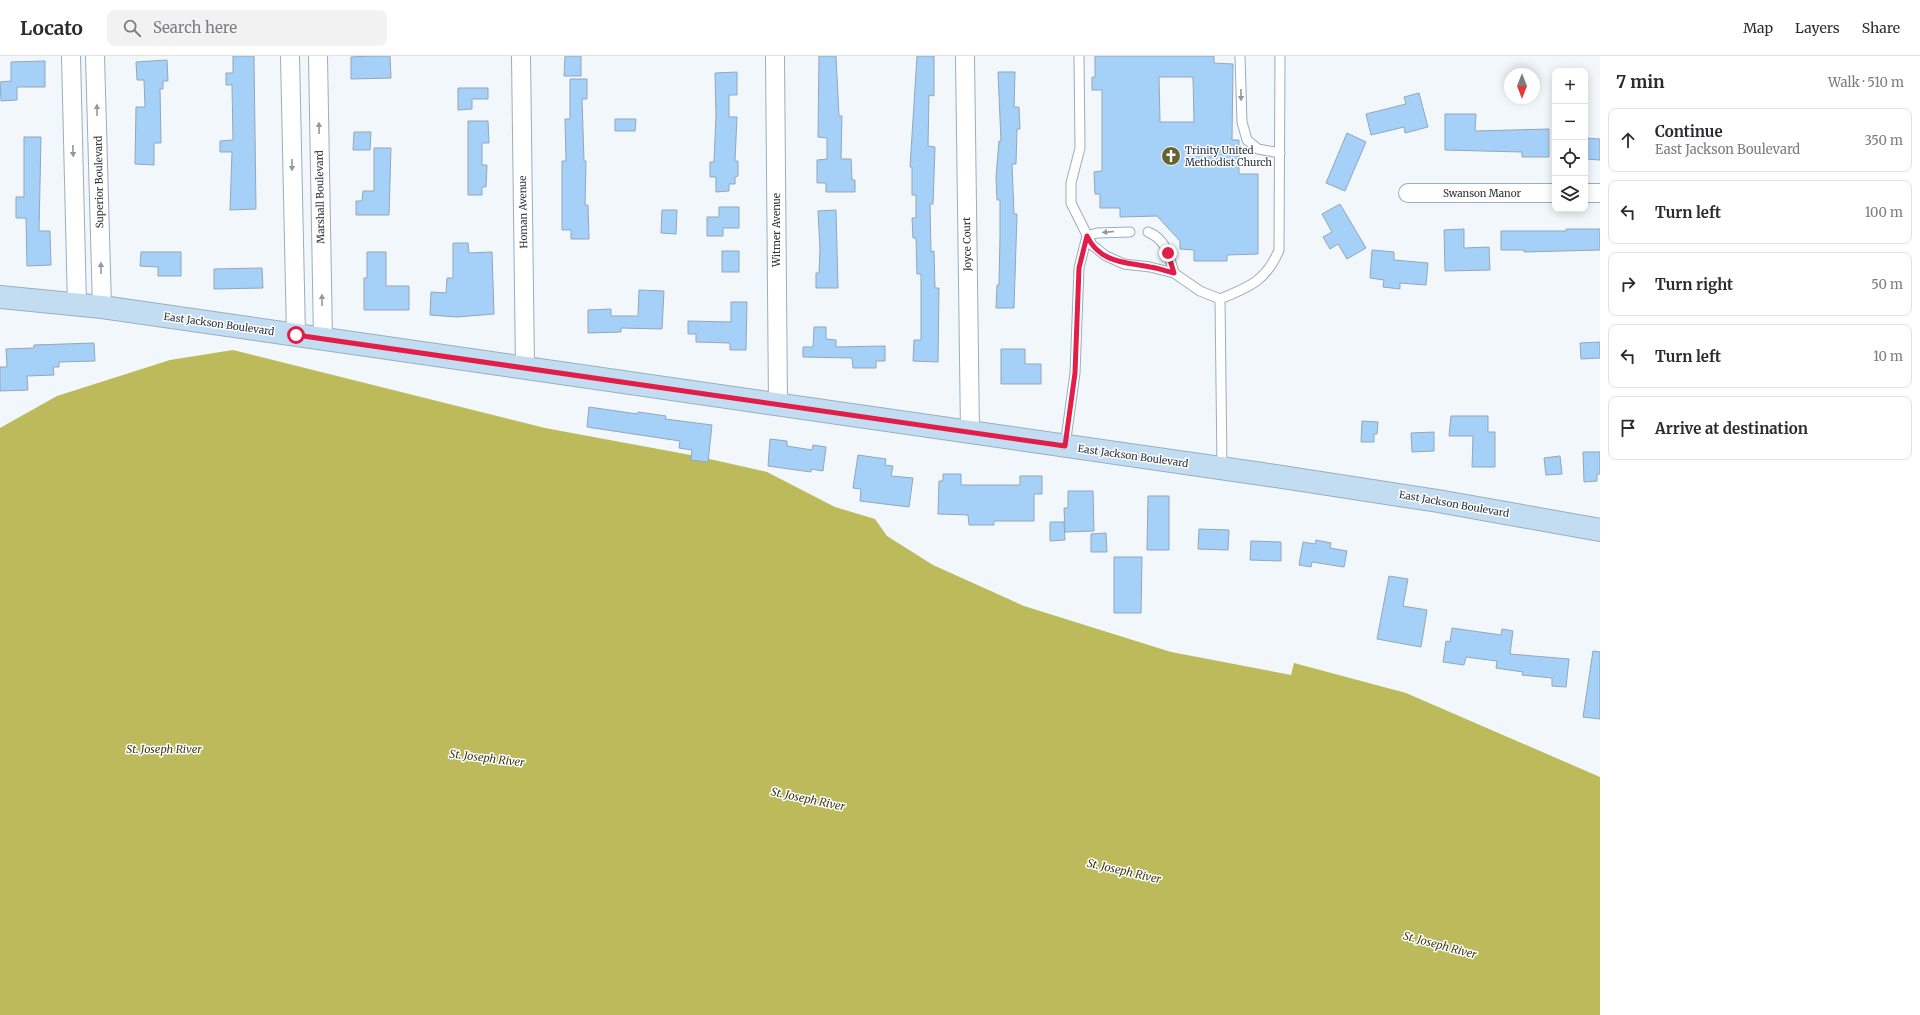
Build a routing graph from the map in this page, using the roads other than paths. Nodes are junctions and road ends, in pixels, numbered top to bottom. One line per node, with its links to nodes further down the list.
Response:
1 (71, 56): 22 (street, one-way to 22)
2 (96, 56): 23 (street, Superior Boulevard, one-way to 2)
3 (290, 56): 24 (street, one-way to 24)
4 (318, 56): 25 (street, Marshall Boulevard, one-way to 4)
5 (521, 56): 26 (street, Homan Avenue)
6 (775, 56): 27 (street, Witmer Avenue)
7 (965, 56): 28 (street, Joyce Court)
8 (1079, 56): 18 (lane)
9 (1240, 56): 11 (lane, one-way to 11)
10 (1280, 56): 11 (lane)
11 (1280, 154): 21 (lane)
12 (1408, 193): 13 (street, Swanson Manor)
13 (1552, 193)
14 (1588, 193): 15 (street)
15 (1600, 193)
16 (1130, 232): 18 (lane, one-way to 18)
17 (1148, 232): 19 (lane)
18 (1087, 236): 19 (lane); 29 (lane)
19 (1174, 273): 21 (lane)
20 (0, 297): 22 (main road, East Jackson Boulevard)
21 (1220, 299): 30 (lane)
22 (77, 305): 23 (main road, East Jackson Boulevard)
23 (102, 307): 24 (main road, East Jackson Boulevard)
24 (296, 335): 25 (main road, East Jackson Boulevard)
25 (323, 339): 26 (main road, East Jackson Boulevard)
26 (525, 368): 27 (main road, East Jackson Boulevard)
27 (778, 405): 28 (main road, East Jackson Boulevard)
28 (970, 432): 29 (main road, East Jackson Boulevard)
29 (1065, 446): 30 (main road, East Jackson Boulevard)
30 (1222, 468): 31 (main road, East Jackson Boulevard)
31 (1600, 530)

